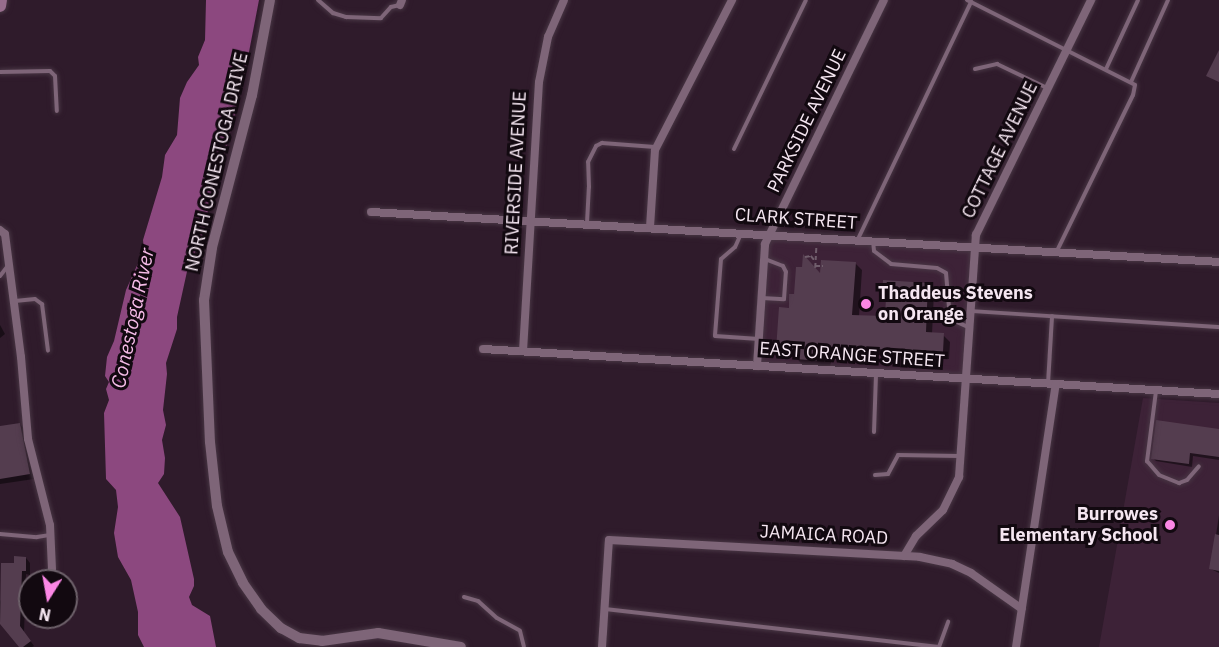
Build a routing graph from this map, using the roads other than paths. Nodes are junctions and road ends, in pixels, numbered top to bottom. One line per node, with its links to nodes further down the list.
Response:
1 (1, 0): 13 (main road)
2 (270, 0): 66 (street, NORTH CONESTOGA DRIVE)
3 (318, 0): 12 (lane)
4 (564, 0): 24 (street, RIVERSIDE AVENUE)
5 (732, 0): 21 (street)
6 (806, 0): 22 (lane)
7 (884, 0): 29 (street, PARKSIDE AVENUE)
8 (1091, 0): 14 (street, COTTAGE AVENUE)
9 (1138, 0): 16 (lane)
10 (1168, 0): 18 (lane)
11 (969, 1): 14 (lane); 30 (lane)
12 (401, 3)
13 (0, 6)
14 (1067, 50): 16 (lane); 19 (street, COTTAGE AVENUE)
15 (975, 69): 19 (lane)
16 (1106, 69): 18 (lane)
17 (0, 72): 20 (lane)
18 (1131, 82): 33 (lane)
19 (1048, 88): 32 (street, COTTAGE AVENUE)
20 (57, 111)
21 (656, 147): 25 (lane); 26 (street)
22 (734, 149)
23 (371, 212): 24 (street, CLARK STREET)
24 (530, 220): 25 (street, CLARK STREET); 47 (street, RIVERSIDE AVENUE)
25 (587, 223): 26 (street, CLARK STREET)
26 (650, 226): 28 (street, CLARK STREET)
27 (0, 230): 36 (street)
28 (741, 232): 29 (street, CLARK STREET); 44 (lane)
29 (770, 234): 30 (street, CLARK STREET); 34 (street, PARKSIDE AVENUE)
30 (858, 239): 31 (street, CLARK STREET)
31 (873, 240): 32 (street, CLARK STREET); 43 (lane)
32 (975, 247): 33 (street, CLARK STREET); 40 (street, COTTAGE AVENUE)
33 (1057, 252): 35 (street, CLARK STREET)
34 (764, 259): 38 (street, PARKSIDE AVENUE); 38 (lane)
35 (1219, 262)
36 (10, 264): 37 (lane); 39 (street)
37 (0, 276)
38 (762, 298): 44 (street, PARKSIDE AVENUE)
39 (15, 302): 46 (lane); 59 (street)
40 (971, 311): 41 (lane); 43 (street, COTTAGE AVENUE)
41 (1052, 316): 42 (lane); 51 (lane)
42 (1219, 327)
43 (970, 328): 50 (street, COTTAGE AVENUE)
44 (759, 339): 48 (street, PARKSIDE AVENUE)
45 (483, 349): 47 (street, EAST ORANGE STREET)
46 (48, 351)
47 (523, 351): 48 (street, EAST ORANGE STREET)
48 (757, 366): 49 (street, EAST ORANGE STREET)
49 (876, 374): 50 (street, EAST ORANGE STREET); 54 (lane)
50 (967, 379): 51 (street, EAST ORANGE STREET); 55 (street, COTTAGE AVENUE)
51 (1052, 384): 52 (street, EAST ORANGE STREET); 64 (street)
52 (1156, 390): 53 (street, EAST ORANGE STREET); 56 (lane)
53 (1219, 394)
54 (874, 432)
55 (962, 456): 57 (lane); 60 (street, COTTAGE AVENUE)
56 (1199, 466)
57 (875, 475)
58 (0, 534): 59 (lane)
59 (50, 535): 61 (street)
60 (904, 556): 63 (street, JAMAICA ROAD); 64 (street, JAMAICA ROAD)
61 (52, 569)
62 (464, 597): 68 (lane)
63 (604, 609): 69 (street); 70 (lane)
64 (1022, 609): 71 (street)
65 (948, 622): 70 (lane)
66 (414, 643): 67 (street, NORTH CONESTOGA DRIVE)
67 (461, 647)
68 (524, 647)
69 (602, 647)
70 (939, 647)
71 (1016, 647)

